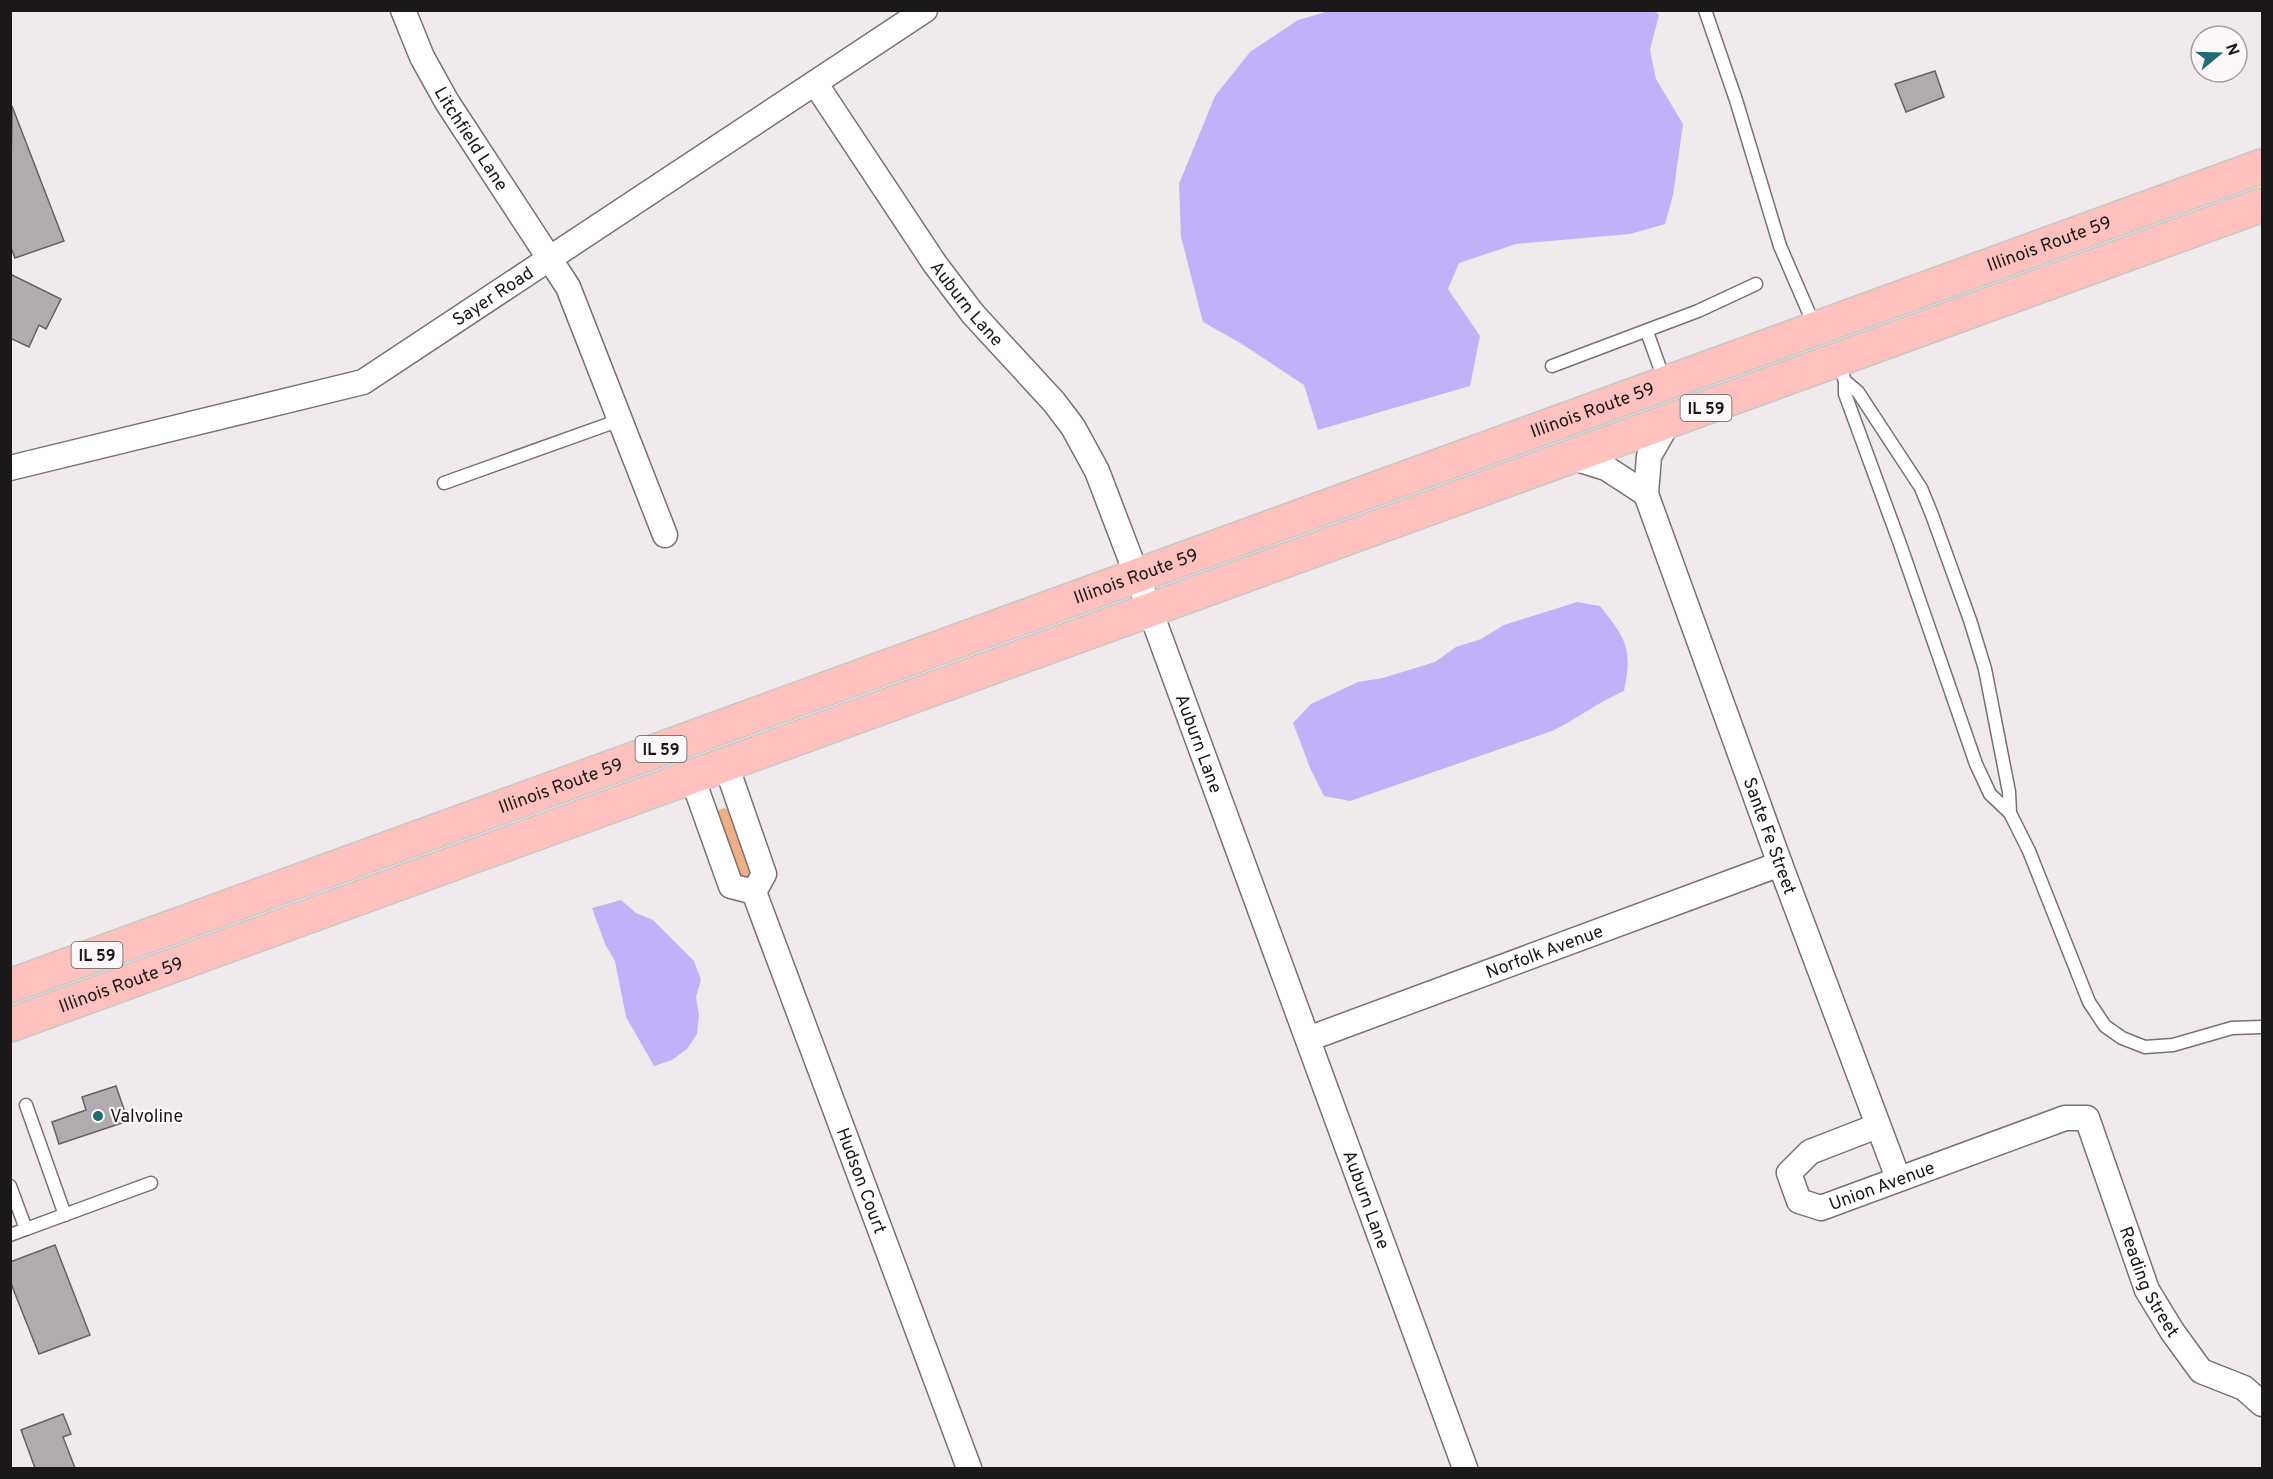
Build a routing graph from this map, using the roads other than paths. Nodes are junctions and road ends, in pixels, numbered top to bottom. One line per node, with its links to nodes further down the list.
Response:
1 (403, 10): 7 (street, Litchfield Lane)
2 (925, 10): 4 (street, Sayer Road)
3 (1705, 10): 9 (lane)
4 (815, 83): 7 (street, Sayer Road); 21 (street, Auburn Lane)
5 (2262, 166): 9 (main road, Illinois Route 59 / IL 59)
6 (2262, 205): 12 (main road, Illinois Route 59 / IL 59)
7 (551, 258): 14 (street, Litchfield Lane); 17 (street, Sayer Road)
8 (1756, 284): 10 (lane)
9 (1816, 328): 13 (main road, Illinois Route 59 / IL 59)
10 (1647, 332): 11 (lane); 13 (lane)
11 (1552, 366)
12 (1842, 370): 15 (main road, Illinois Route 59 / IL 59); 25 (lane); 25 (lane)
13 (1666, 383): 21 (main road, Illinois Route 59 / IL 59)
14 (620, 420): 18 (lane); 20 (street, Litchfield Lane)
15 (1669, 421): 16 (main road, Illinois Route 59 / IL 59); 19 (street, Sante Fe Street)
16 (1571, 457): 19 (street); 22 (main road, Illinois Route 59 / IL 59)
17 (10, 468)
18 (444, 483)
19 (1646, 494): 26 (street, Sante Fe Street)
20 (665, 535)
21 (1137, 576): 22 (street, Auburn Lane); 28 (main road, Illinois Route 59 / IL 59)
22 (1150, 610): 23 (main road, Illinois Route 59 / IL 59); 31 (street, Auburn Lane)
23 (726, 765): 24 (main road, Illinois Route 59 / IL 59); 27 (street)
24 (692, 777): 27 (street); 29 (main road, Illinois Route 59 / IL 59)
25 (2010, 813): 30 (lane)
26 (1780, 864): 31 (street, Norfolk Avenue); 34 (street, Sante Fe Street)
27 (754, 892): 42 (street, Hudson Court)
28 (10, 986)
29 (10, 1026)
30 (2262, 1026)
31 (1308, 1039): 43 (street, Auburn Lane)
32 (26, 1105): 38 (lane)
33 (2087, 1118): 35 (street, Union Avenue); 41 (street, Reading Street)
34 (1877, 1126): 35 (street, Sante Fe Street); 35 (street, Union Avenue)
35 (1898, 1178)
36 (151, 1184): 38 (lane)
37 (10, 1186): 39 (lane)
38 (65, 1215): 39 (lane)
39 (26, 1229): 40 (lane)
40 (10, 1235)
41 (2262, 1404)
42 (969, 1468)
43 (1465, 1468)

